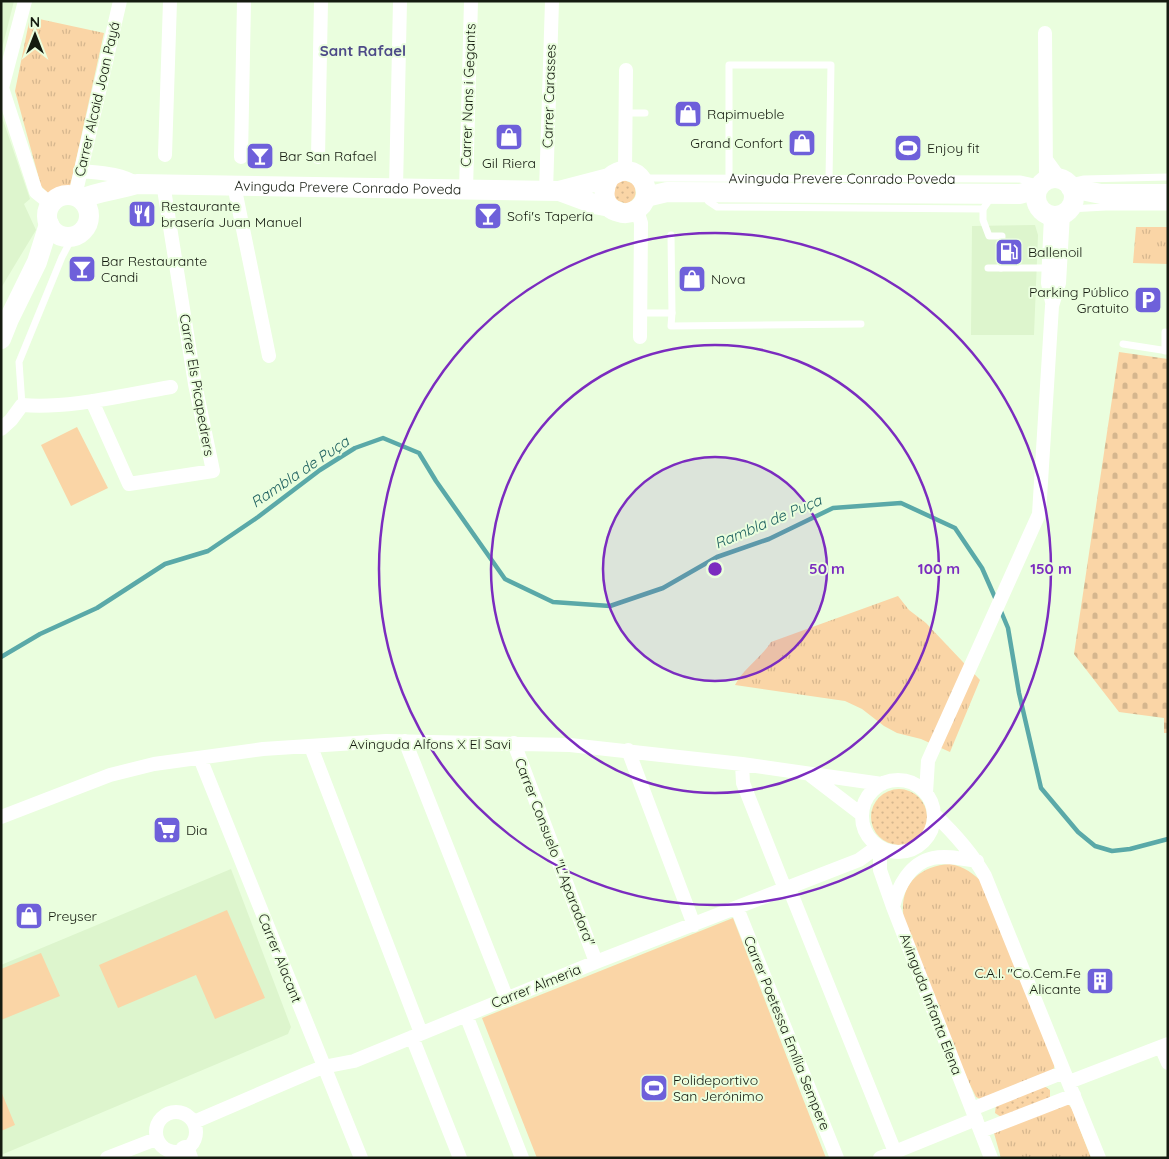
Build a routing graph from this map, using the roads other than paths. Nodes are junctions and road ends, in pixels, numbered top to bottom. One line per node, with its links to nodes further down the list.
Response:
1 (25, 1): 31 (street)
2 (120, 1): 16 (street, Carrer Alcaid Joan Payá)
3 (170, 1): 13 (street)
4 (244, 1): 14 (street)
5 (321, 1): 15 (street)
6 (400, 1): 24 (street)
7 (471, 1): 25 (street, Carrer Nans i Gegants)
8 (552, 1): 26 (street, Carrer Carasses)
9 (1045, 32): 27 (street)
10 (626, 70): 11 (street)
11 (626, 113): 12 (lane); 23 (street)
12 (645, 113)
13 (165, 155)
14 (241, 157)
15 (318, 157)
16 (80, 171): 22 (street, Avinguda Prevere Conrado Poveda); 30 (street, Carrer Alcaid Joan Payá)
17 (1168, 177): 27 (lane)
18 (729, 178): 19 (lane, Avinguda Prevere Conrado Poveda); 19 (lane); 23 (lane, Avinguda Prevere Conrado Poveda)
19 (829, 178): 27 (lane, Avinguda Prevere Conrado Poveda)
20 (163, 183): 21 (street, Avinguda Prevere Conrado Poveda); 22 (street, Avinguda Prevere Conrado Poveda); 50 (street, Carrer Els Picapedrers)
21 (234, 185): 24 (street, Avinguda Prevere Conrado Poveda); 48 (street)
22 (129, 186): 30 (street)
23 (634, 186): 26 (street, Avinguda Prevere Conrado Poveda); 29 (street, Avinguda Prevere Conrado Poveda); 32 (street, Avinguda Prevere Conrado Poveda); 32 (street); 40 (street)
24 (396, 188): 25 (street, Avinguda Prevere Conrado Poveda)
25 (466, 190): 26 (street, Avinguda Prevere Conrado Poveda)
26 (553, 192): 32 (street, Avinguda Prevere Conrado Poveda)
27 (1052, 192): 28 (street); 29 (street, Avinguda Prevere Conrado Poveda); 33 (lane); 38 (street); 39 (street)
28 (1168, 194)
29 (988, 201): 37 (lane)
30 (81, 203): 31 (street); 34 (street)
31 (51, 204): 34 (street)
32 (610, 207)
33 (1168, 207)
34 (62, 232): 45 (street); 51 (lane)
35 (671, 234): 41 (lane)
36 (988, 268): 37 (lane)
37 (1001, 268): 38 (lane)
38 (1048, 268): 39 (street)
39 (1052, 306): 58 (street)
40 (640, 313): 41 (lane); 44 (street)
41 (672, 313): 42 (lane)
42 (861, 324)
43 (1165, 332): 47 (lane)
44 (640, 337)
45 (1, 339)
46 (1123, 344): 47 (lane)
47 (1166, 351)
48 (269, 356)
49 (171, 387): 50 (street)
50 (92, 401): 51 (street)
51 (22, 405): 52 (street)
52 (1, 429)
53 (405, 741): 54 (street, Avinguda Alfons X El Savi); 55 (street, Avinguda Alfons X El Savi); 76 (street)
54 (514, 743): 56 (street, Avinguda Alfons X El Savi); 75 (street, Carrer Consuelo "L'Aparadora")
55 (311, 746): 57 (street, Avinguda Alfons X El Savi); 78 (street)
56 (628, 750): 59 (street, Avinguda Alfons X El Savi); 74 (street)
57 (200, 758): 66 (street, Avinguda Alfons X El Savi); 81 (street, Carrer Alacant)
58 (928, 761): 61 (street); 63 (street)
59 (742, 764): 60 (street, Avinguda Alfons X El Savi); 71 (street)
60 (807, 773): 62 (street, Avinguda Alfons X El Savi); 64 (street, Avinguda Alfons X El Savi)
61 (906, 781): 62 (street); 63 (street)
62 (882, 784): 64 (street)
63 (926, 793): 65 (street)
64 (861, 814): 67 (street)
65 (934, 814): 67 (street); 69 (street)
66 (1, 817)
67 (878, 847): 68 (street, Carrer Almeria); 70 (street, Avinguda Infanta Elena)
68 (859, 860): 70 (street); 71 (street, Carrer Almeria)
69 (977, 861): 72 (street); 82 (street)
70 (880, 870): 72 (street, Avinguda Infanta Elena)
71 (787, 889): 73 (street, Carrer Almeria); 87 (street)
72 (893, 907): 83 (street, Avinguda Infanta Elena)
73 (737, 908): 74 (street, Carrer Almeria); 92 (street, Carrer Poetessa Emília Sempere)
74 (694, 925): 75 (street, Carrer Almeria)
75 (596, 962): 76 (street, Carrer Almeria)
76 (507, 999): 77 (street, Carrer Almeria)
77 (466, 1015): 78 (street, Carrer Almeria); 91 (street)
78 (416, 1035): 81 (street, Carrer Almeria); 90 (street)
79 (1165, 1045): 80 (street); 82 (street)
80 (1168, 1063)
81 (323, 1067): 84 (street, Carrer Almeria); 89 (street, Carrer Alacant)
82 (1069, 1083): 83 (street); 83 (street); 94 (street)
83 (976, 1120): 87 (street); 93 (street, Avinguda Infanta Elena)
84 (194, 1122): 85 (street); 86 (street)
85 (156, 1139): 86 (street); 88 (street)
86 (187, 1154)
87 (885, 1156)
88 (107, 1158)
89 (361, 1158)
90 (460, 1158)
91 (522, 1158)
92 (837, 1158)
93 (991, 1158)
94 (1099, 1158)

